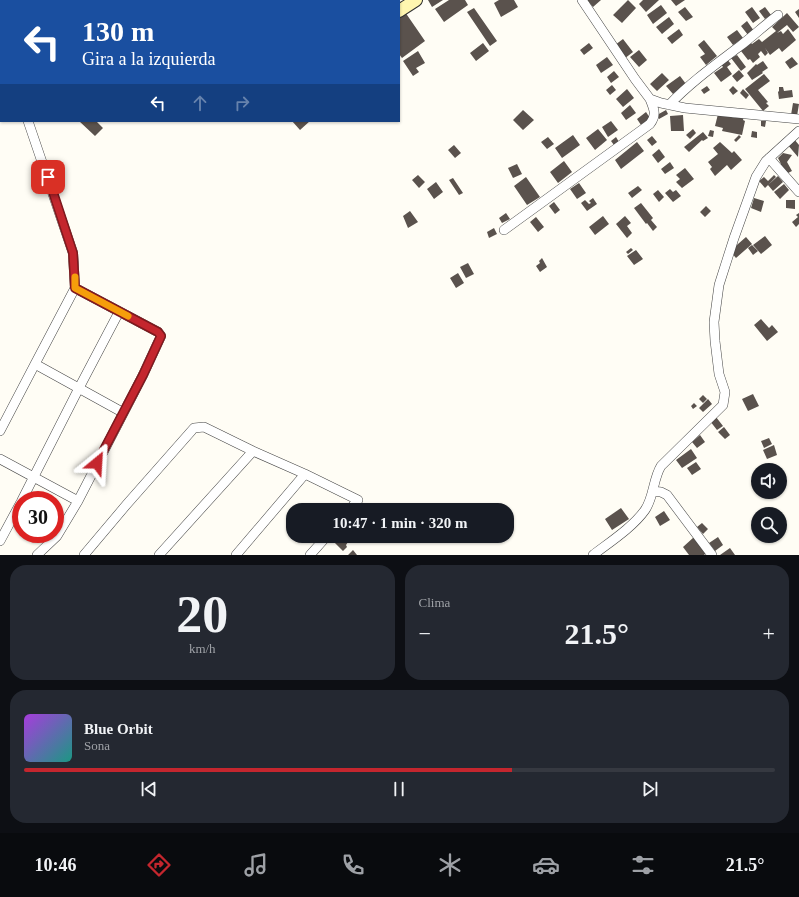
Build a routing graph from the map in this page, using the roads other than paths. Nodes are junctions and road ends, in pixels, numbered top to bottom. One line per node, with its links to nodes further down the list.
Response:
1 (416, 0): 3 (main road)
2 (582, 0): 5 (street)
3 (400, 10)
4 (778, 15): 6 (street)
5 (650, 99): 6 (street); 12 (street)
6 (670, 105): 7 (street)
7 (799, 119)
8 (28, 122): 13 (street)
9 (799, 131): 10 (street)
10 (769, 158): 11 (street); 23 (street)
11 (799, 192)
12 (504, 230)
13 (75, 288): 14 (street); 15 (street)
14 (119, 312): 16 (street); 17 (street)
15 (34, 364): 16 (street); 18 (street)
16 (79, 388): 17 (street); 22 (street)
17 (122, 412): 25 (street)
18 (0, 431)
19 (253, 451): 21 (street); 30 (street); 32 (street)
20 (0, 458): 22 (street)
21 (305, 474): 26 (street); 33 (street)
22 (34, 477): 24 (street); 25 (street)
23 (653, 490): 35 (street); 36 (street)
24 (27, 491)
25 (78, 500): 31 (street)
26 (356, 503)
27 (12, 519): 28 (street)
28 (0, 541)
29 (321, 543): 34 (street)
30 (87, 554)
31 (37, 555)
32 (159, 555)
33 (236, 555)
34 (310, 555)
35 (593, 555)
36 (712, 555)

